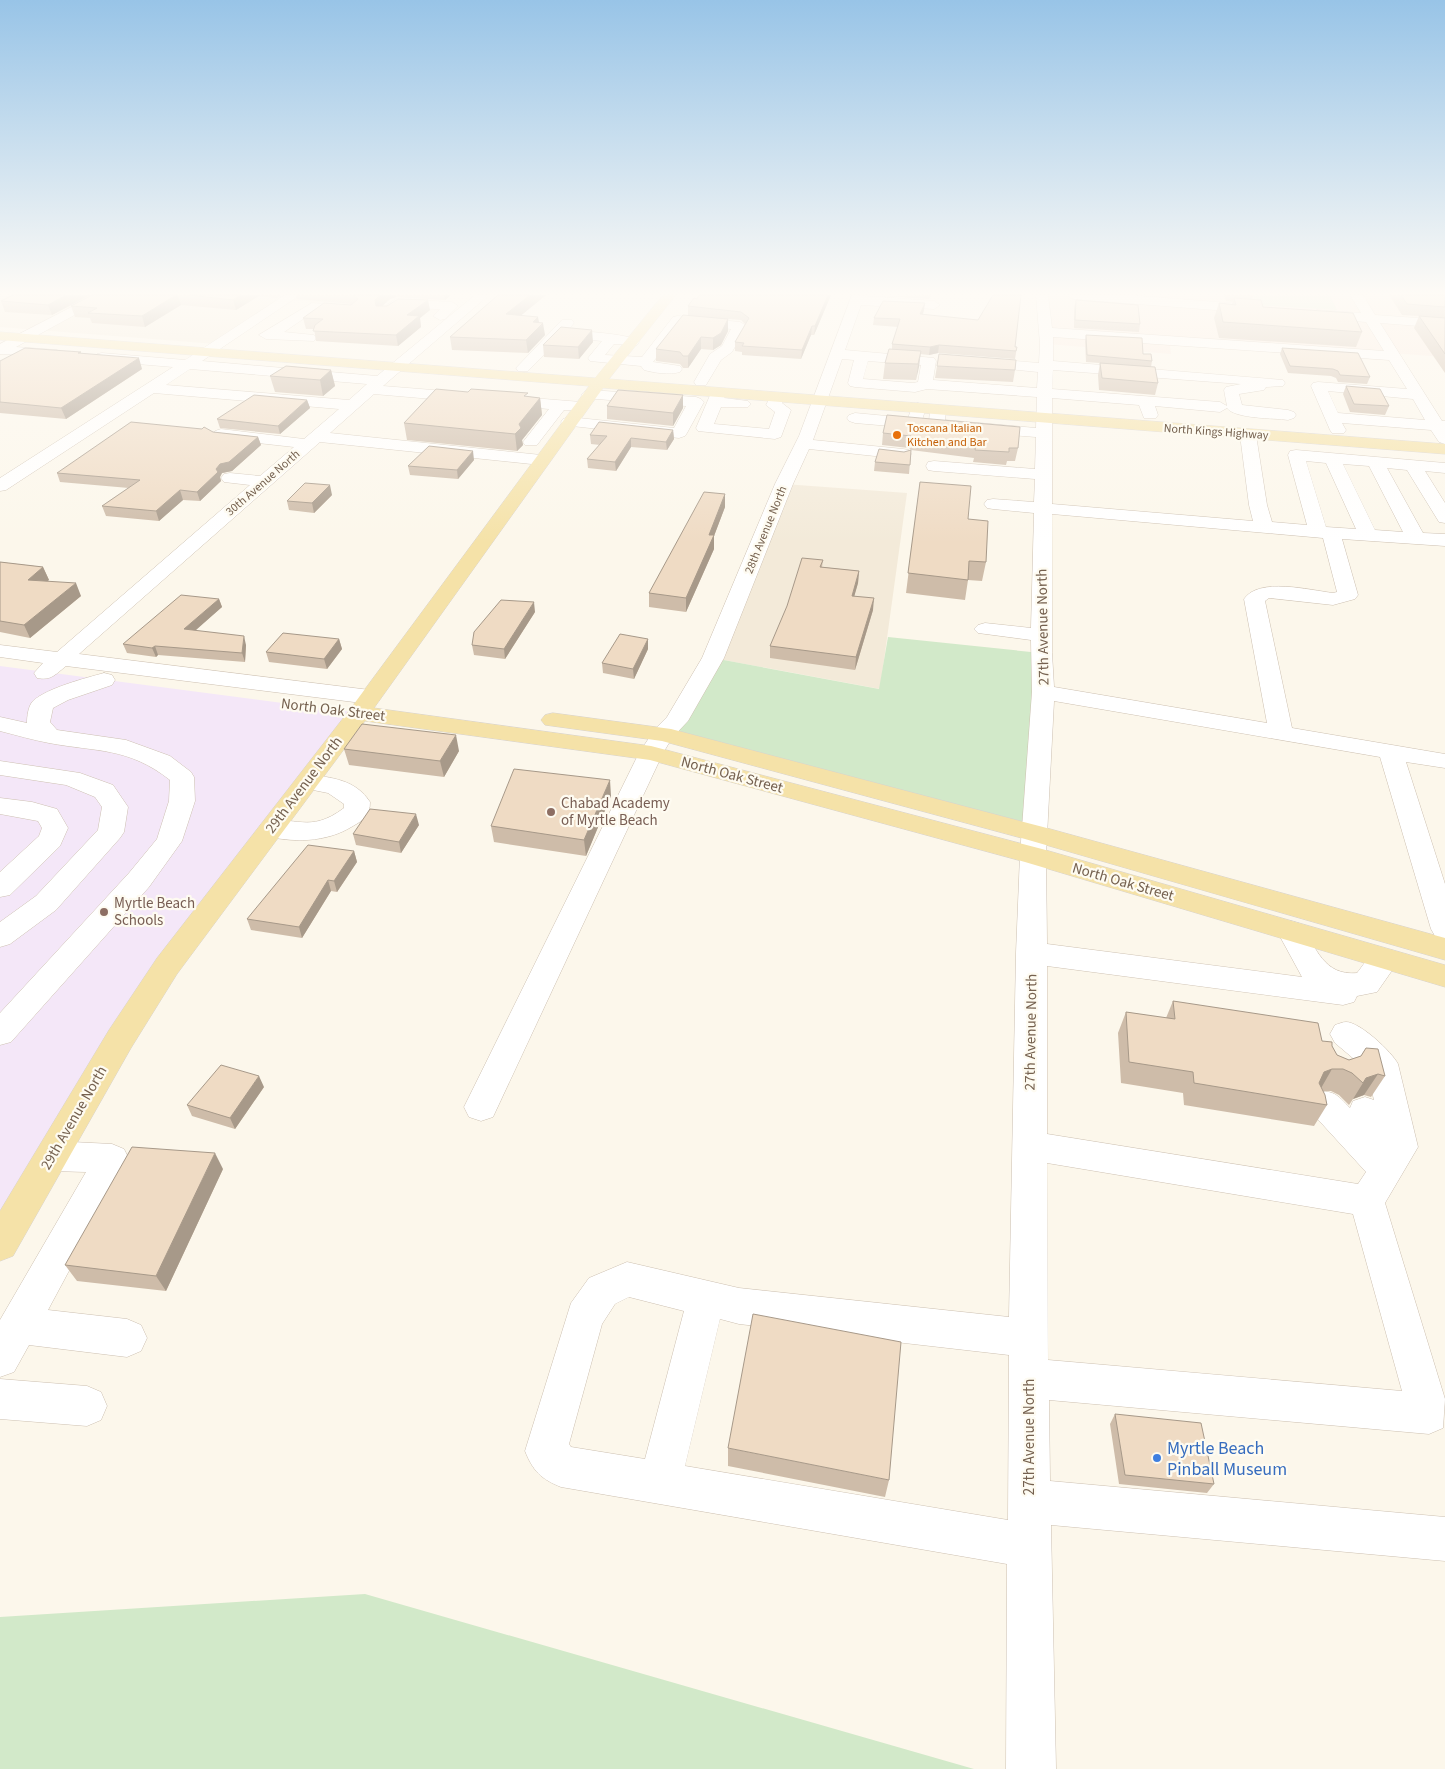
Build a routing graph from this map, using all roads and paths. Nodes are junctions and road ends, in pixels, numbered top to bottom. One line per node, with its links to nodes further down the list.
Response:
1 (515, 377): 34 (street)
2 (165, 378): 24 (street)
3 (321, 378): 22 (street)
4 (380, 378): 22 (street, 30th Avenue North)
5 (490, 378): 28 (street)
6 (517, 378): 39 (street)
7 (518, 378): 26 (main road, North Kings Highway)
8 (603, 378): 26 (main road, 29th Avenue North)
9 (635, 378): 21 (street)
10 (640, 378): 21 (street)
11 (649, 378): 21 (street)
12 (701, 378): 27 (street)
13 (828, 378): 36 (street, 28th Avenue North)
14 (856, 378): 25 (street)
15 (924, 378): 44 (street)
16 (942, 378): 44 (street)
17 (985, 378): 29 (street)
18 (1019, 378): 29 (street)
19 (1042, 378): 29 (street, 27th Avenue North)
20 (1407, 378): 35 (street)
21 (638, 381): 26 (main road, North Kings Highway); 26 (street); 27 (main road, North Kings Highway); 54 (street)
22 (371, 384): 28 (street); 38 (street); 42 (street, 30th Avenue North)
23 (1282, 385): 29 (street); 50 (street); 52 (street)
24 (150, 388): 32 (street); 33 (street)
25 (863, 388): 36 (main road, North Kings Highway); 44 (main road, North Kings Highway)
26 (593, 390): 39 (street); 51 (main road, 29th Avenue North)
27 (692, 391): 31 (main road, North Kings Highway); 36 (main road, North Kings Highway); 54 (street)
28 (409, 393): 30 (street)
29 (1041, 393): 44 (main road, North Kings Highway); 47 (main road, North Kings Highway); 48 (street); 52 (main road, North Kings Highway); 74 (street, 27th Avenue North)
30 (436, 395): 34 (street); 46 (street)
31 (717, 397): 40 (street); 41 (main road, North Kings Highway); 58 (street)
32 (135, 398): 33 (street); 77 (street)
33 (277, 399): 38 (street)
34 (493, 400): 39 (street)
35 (1420, 400): 43 (street); 53 (street); 56 (street)
36 (820, 401): 37 (main road, North Kings Highway); 41 (main road, North Kings Highway); 60 (street, 28th Avenue North)
37 (847, 403): 44 (main road, North Kings Highway); 49 (street)
38 (334, 404): 42 (street)
39 (553, 404): 62 (street)
40 (743, 404)
41 (780, 404): 58 (street)
42 (352, 405): 59 (street, 30th Avenue North)
43 (1445, 405)
44 (916, 406): 48 (main road, North Kings Highway); 49 (street)
45 (1220, 407): 47 (street)
46 (423, 408)
47 (1148, 408): 52 (main road, North Kings Highway)
48 (938, 410)
49 (855, 418): 63 (street)
50 (1290, 420): 52 (street); 53 (main road)
51 (569, 422): 54 (street); 67 (main road, 29th Avenue North)
52 (1245, 423): 64 (main road, North Kings Highway); 81 (street)
53 (1335, 423): 56 (main road); 56 (street)
54 (594, 425)
55 (397, 433): 61 (street)
56 (1443, 433)
57 (216, 434): 59 (street)
58 (775, 434): 60 (street)
59 (312, 440): 61 (street); 70 (street, 30th Avenue North)
60 (805, 440): 63 (street); 97 (street, 28th Avenue North)
61 (384, 445): 62 (street)
62 (526, 448): 67 (street)
63 (844, 448): 65 (street)
64 (1445, 449)
65 (903, 454)
66 (1332, 458): 69 (street); 82 (street); 83 (street)
67 (541, 460): 93 (main road, 29th Avenue North)
68 (267, 461): 70 (street)
69 (1375, 462): 71 (street); 84 (street)
70 (286, 463): 76 (street, 30th Avenue North)
71 (1413, 465): 73 (street); 80 (street)
72 (934, 466): 74 (street)
73 (1445, 468)
74 (1043, 475): 79 (street, 27th Avenue North)
75 (230, 478): 76 (street)
76 (265, 482): 90 (street, 30th Avenue North)
77 (0, 486)
78 (993, 504): 79 (street)
79 (1042, 509): 81 (street); 87 (street, 27th Avenue North)
80 (1445, 518)
81 (1264, 528): 82 (street)
82 (1325, 533): 83 (street); 95 (street)
83 (1368, 535): 84 (street)
84 (1416, 538): 85 (street)
85 (1445, 540)
86 (985, 629): 87 (street)
87 (1041, 635): 92 (street, 27th Avenue North)
88 (0, 651): 90 (street, North Oak Street)
89 (0, 666): 90 (street, North Oak Street)
90 (53, 666): 91 (street, North Oak Street); 93 (street, North Oak Street)
91 (104, 680): 93 (street, North Oak Street); 96 (street)
92 (1044, 692): 95 (street); 104 (street, 27th Avenue North)
93 (365, 705): 97 (main road, North Oak Street); 101 (main road, 29th Avenue North)
94 (0, 724): 96 (street)
95 (1281, 733): 98 (street)
96 (49, 736): 114 (street)
97 (657, 744): 104 (main road, North Oak Street); 115 (street, 28th Avenue North)
98 (1391, 753): 99 (street); 106 (street)
99 (1445, 761)
100 (0, 768): 108 (street)
101 (306, 782): 103 (main road, 29th Avenue North); 103 (street)
102 (0, 806): 105 (street)
103 (271, 829): 118 (main road, 29th Avenue North)
104 (1034, 844): 107 (main road, North Oak Street); 109 (main road, North Oak Street); 110 (street, 27th Avenue North)
105 (0, 888)
106 (1445, 929)
107 (1291, 931): 111 (main road, North Oak Street); 113 (street)
108 (0, 937)
109 (1445, 949)
110 (1032, 953): 113 (street); 117 (street, 27th Avenue North)
111 (1385, 959): 112 (main road, North Oak Street); 113 (street)
112 (1445, 976)
113 (1342, 990): 119 (street)
114 (0, 1033)
115 (481, 1107)
116 (1346, 1108): 119 (street)
117 (1029, 1146): 119 (street); 124 (street, 27th Avenue North)
118 (52, 1156): 120 (main road, 29th Avenue North); 122 (street)
119 (1377, 1186): 126 (street)
120 (0, 1244)
121 (706, 1299): 124 (street); 129 (street); 129 (street)
122 (19, 1324): 123 (street); 125 (street)
123 (127, 1338)
124 (1028, 1338): 126 (street, 27th Avenue North)
125 (0, 1358)
126 (1028, 1378): 130 (street, 27th Avenue North)
127 (0, 1399): 128 (street)
128 (87, 1406)
129 (660, 1483): 132 (street)
130 (1029, 1501): 131 (street); 132 (street, 27th Avenue North)
131 (1445, 1539)
132 (1030, 1546): 133 (street, 27th Avenue North)
133 (1031, 1769)

